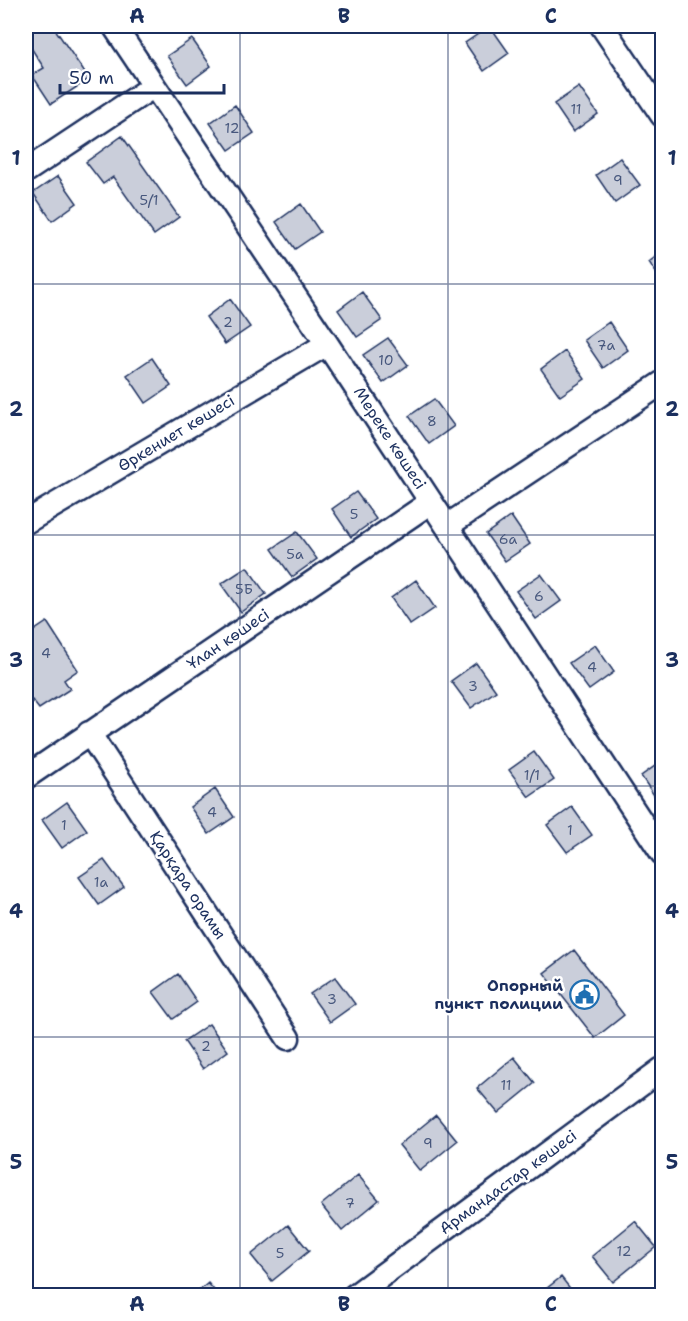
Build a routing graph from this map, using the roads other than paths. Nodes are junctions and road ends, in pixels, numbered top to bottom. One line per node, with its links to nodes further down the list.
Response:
1 (114, 26): 3 (street, Мереке көшесі)
2 (602, 26): 4 (street)
3 (154, 86): 5 (street); 6 (street, Мереке көшесі)
4 (663, 115)
5 (26, 171)
6 (327, 344): 8 (street, Мереке көшесі); 9 (street, Өркениет көшесі)
7 (663, 383): 10 (street)
8 (431, 502): 10 (street, Мереке көшесі); 11 (street, Ұлан көшесі)
9 (26, 522)
10 (447, 526): 13 (street, Мереке көшесі)
11 (89, 733): 12 (street, Ұлан көшесі); 14 (street, Қарқара орамы)
12 (26, 777)
13 (663, 853)
14 (288, 1038)
15 (663, 1069): 16 (street, Армандастар көшесі)
16 (354, 1296)

